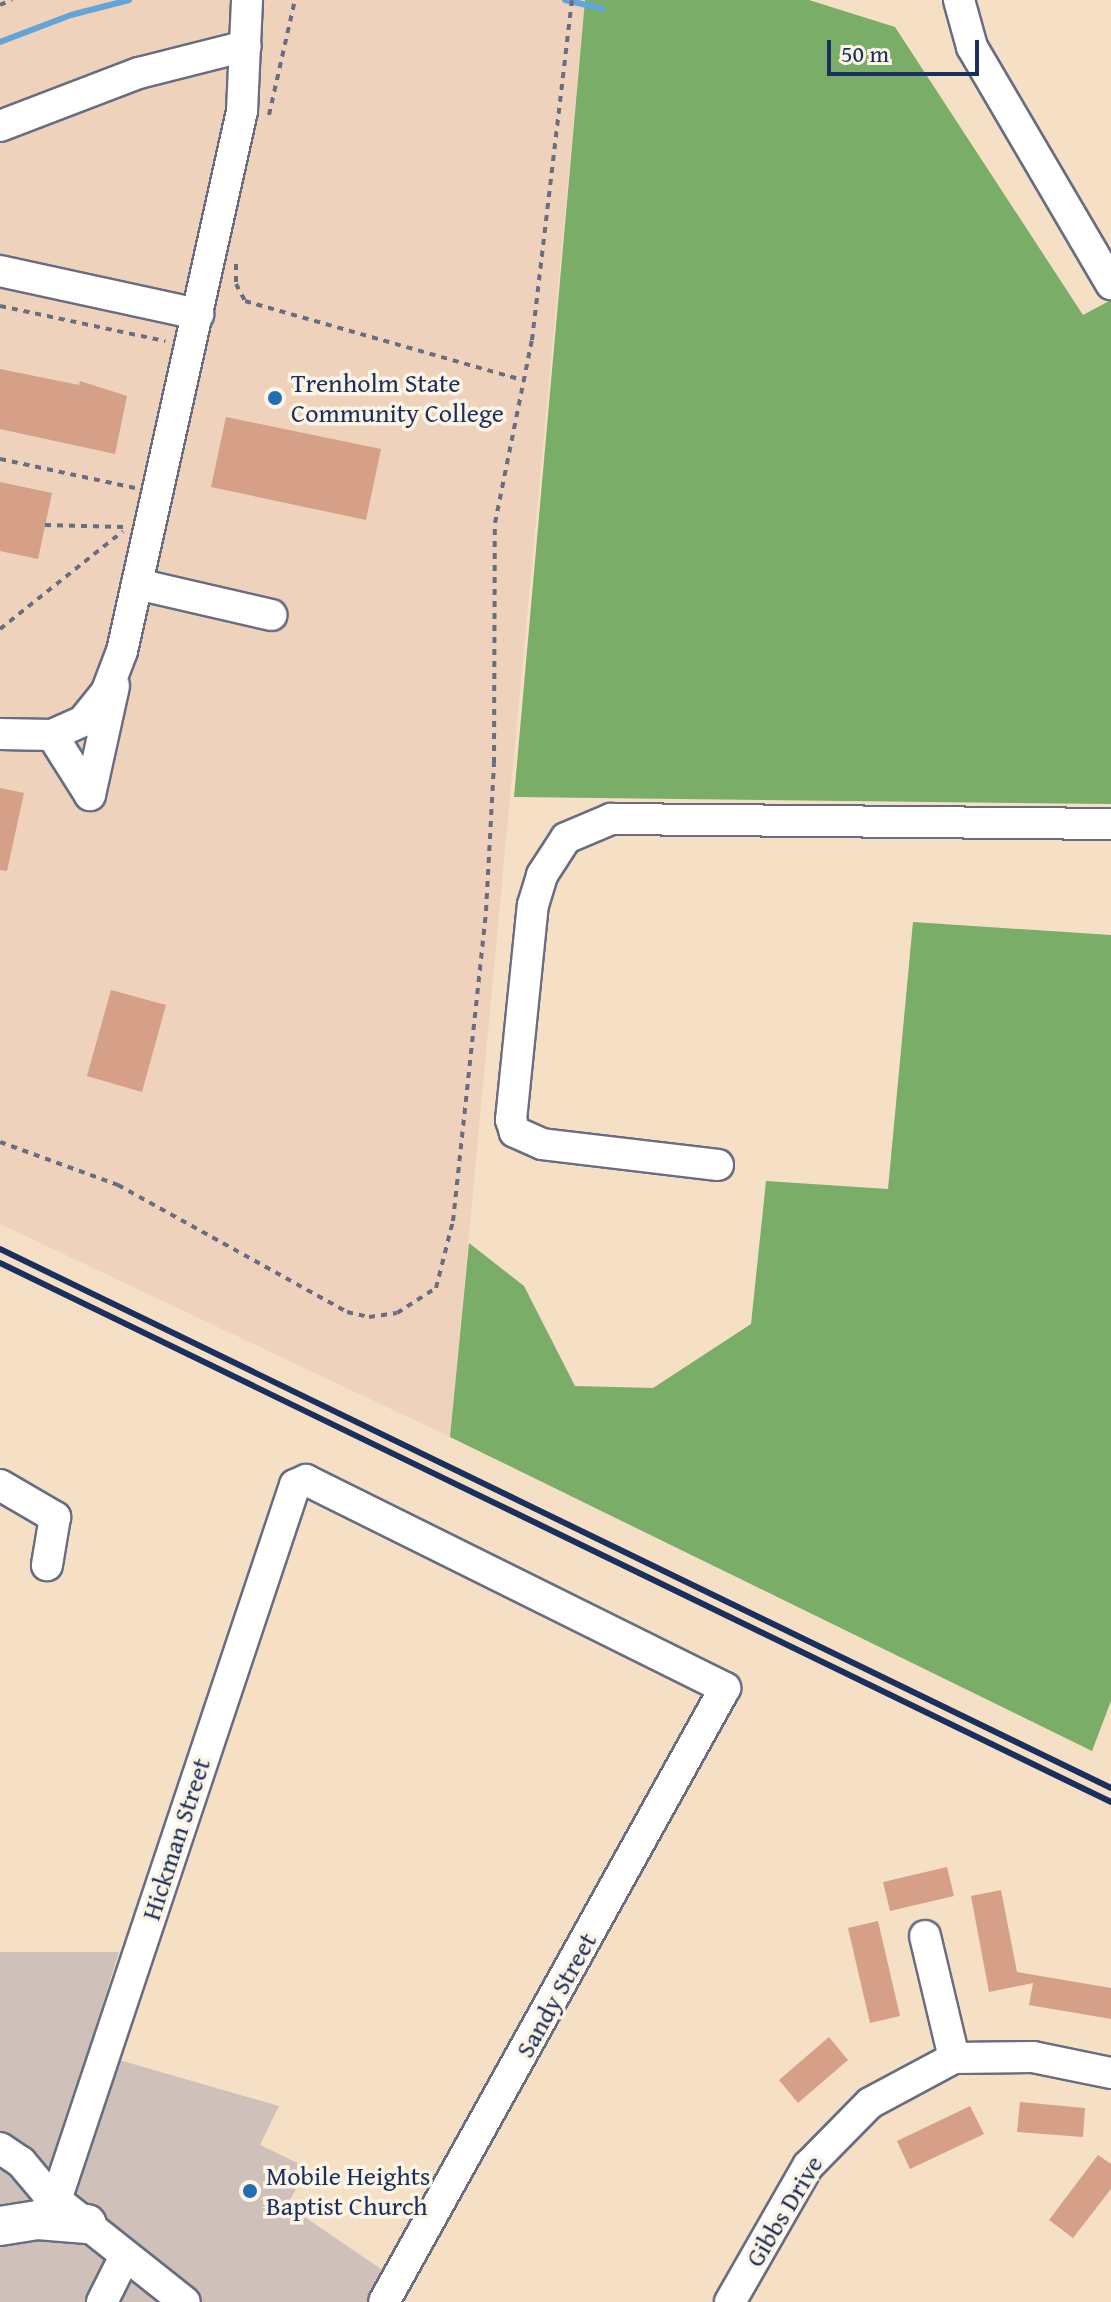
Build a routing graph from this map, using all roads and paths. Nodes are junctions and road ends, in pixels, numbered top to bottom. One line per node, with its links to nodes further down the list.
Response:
1 (12, 0): 6 (path)
2 (247, 0): 7 (street)
3 (295, 0): 8 (path)
4 (572, 0): 16 (path)
5 (959, 0): 12 (street)
6 (0, 5)
7 (246, 46): 9 (street); 14 (street)
8 (268, 117)
9 (0, 126)
10 (239, 252): 16 (path)
11 (0, 271): 14 (street)
12 (1111, 284)
13 (0, 306): 15 (path)
14 (198, 314): 15 (street)
15 (191, 346): 18 (street)
16 (525, 381): 27 (path)
17 (0, 459): 18 (path)
18 (157, 493): 20 (street)
19 (45, 525): 22 (path)
20 (137, 584): 21 (street); 23 (street)
21 (271, 615)
22 (0, 629)
23 (122, 651): 25 (street); 25 (street)
24 (0, 734): 25 (street)
25 (52, 735)
26 (1111, 824): 28 (street)
27 (0, 1142)
28 (718, 1165)
29 (300, 1481): 37 (street, Hickman Street); 43 (street, Sandy Street)
30 (0, 1485): 31 (street)
31 (47, 1565)
32 (925, 1936): 33 (street)
33 (954, 2058): 34 (street, Gibbs Drive); 44 (street, Gibbs Drive)
34 (1111, 2073)
35 (0, 2148): 37 (street)
36 (0, 2173): 37 (street)
37 (51, 2196): 38 (street)
38 (87, 2224): 39 (main road); 40 (street)
39 (0, 2226)
40 (125, 2256): 41 (street); 42 (street)
41 (102, 2302)
42 (185, 2302)
43 (384, 2302)
44 (730, 2302)

